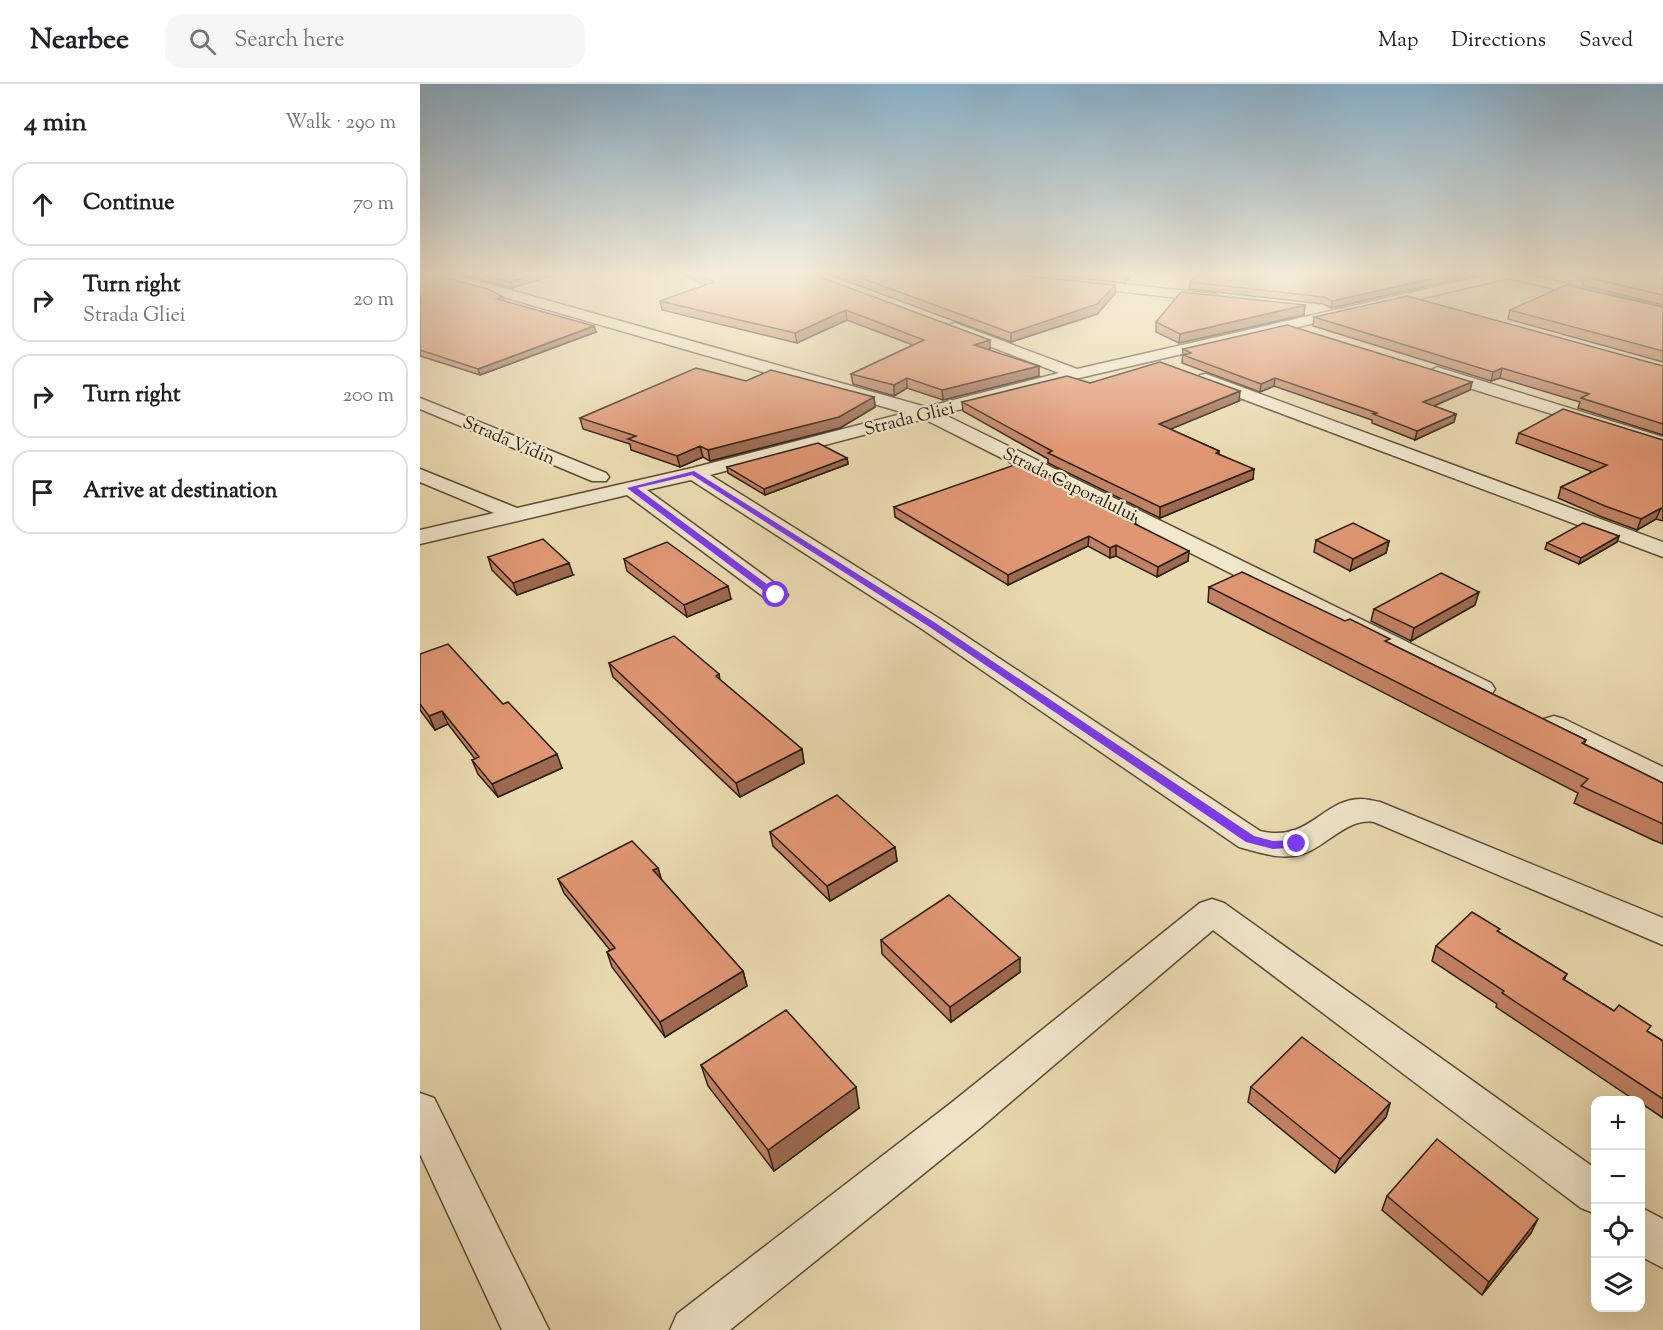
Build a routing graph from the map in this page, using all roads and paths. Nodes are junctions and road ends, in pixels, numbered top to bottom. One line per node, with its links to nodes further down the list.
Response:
1 (646, 333): 10 (street, Strada Caporalului)
2 (969, 333): 8 (street)
3 (1252, 333): 6 (street, Strada Gliei)
4 (1313, 333): 5 (street)
5 (1322, 336)
6 (1147, 358): 8 (street, Strada Gliei); 18 (street)
7 (1424, 368): 11 (street)
8 (1077, 374): 10 (street, Strada Gliei)
9 (420, 403): 14 (street, Strada Vidin)
10 (929, 414): 12 (street, Strada Gliei); 20 (street, Strada Caporalului)
11 (1663, 443)
12 (694, 473): 15 (street, Strada Gliei); 23 (street)
13 (420, 475): 16 (street)
14 (599, 477)
15 (631, 488): 16 (street, Strada Gliei); 19 (street)
16 (516, 514): 17 (street, Strada Gliei)
17 (420, 537)
18 (1663, 550)
19 (776, 595)
20 (1503, 699)
21 (1535, 715): 22 (street)
22 (1663, 779)
23 (1663, 932)
24 (420, 1111): 28 (street)
25 (1591, 1190): 29 (street)
26 (1645, 1231): 27 (street)
27 (1663, 1246)
28 (526, 1330)
29 (693, 1330)

